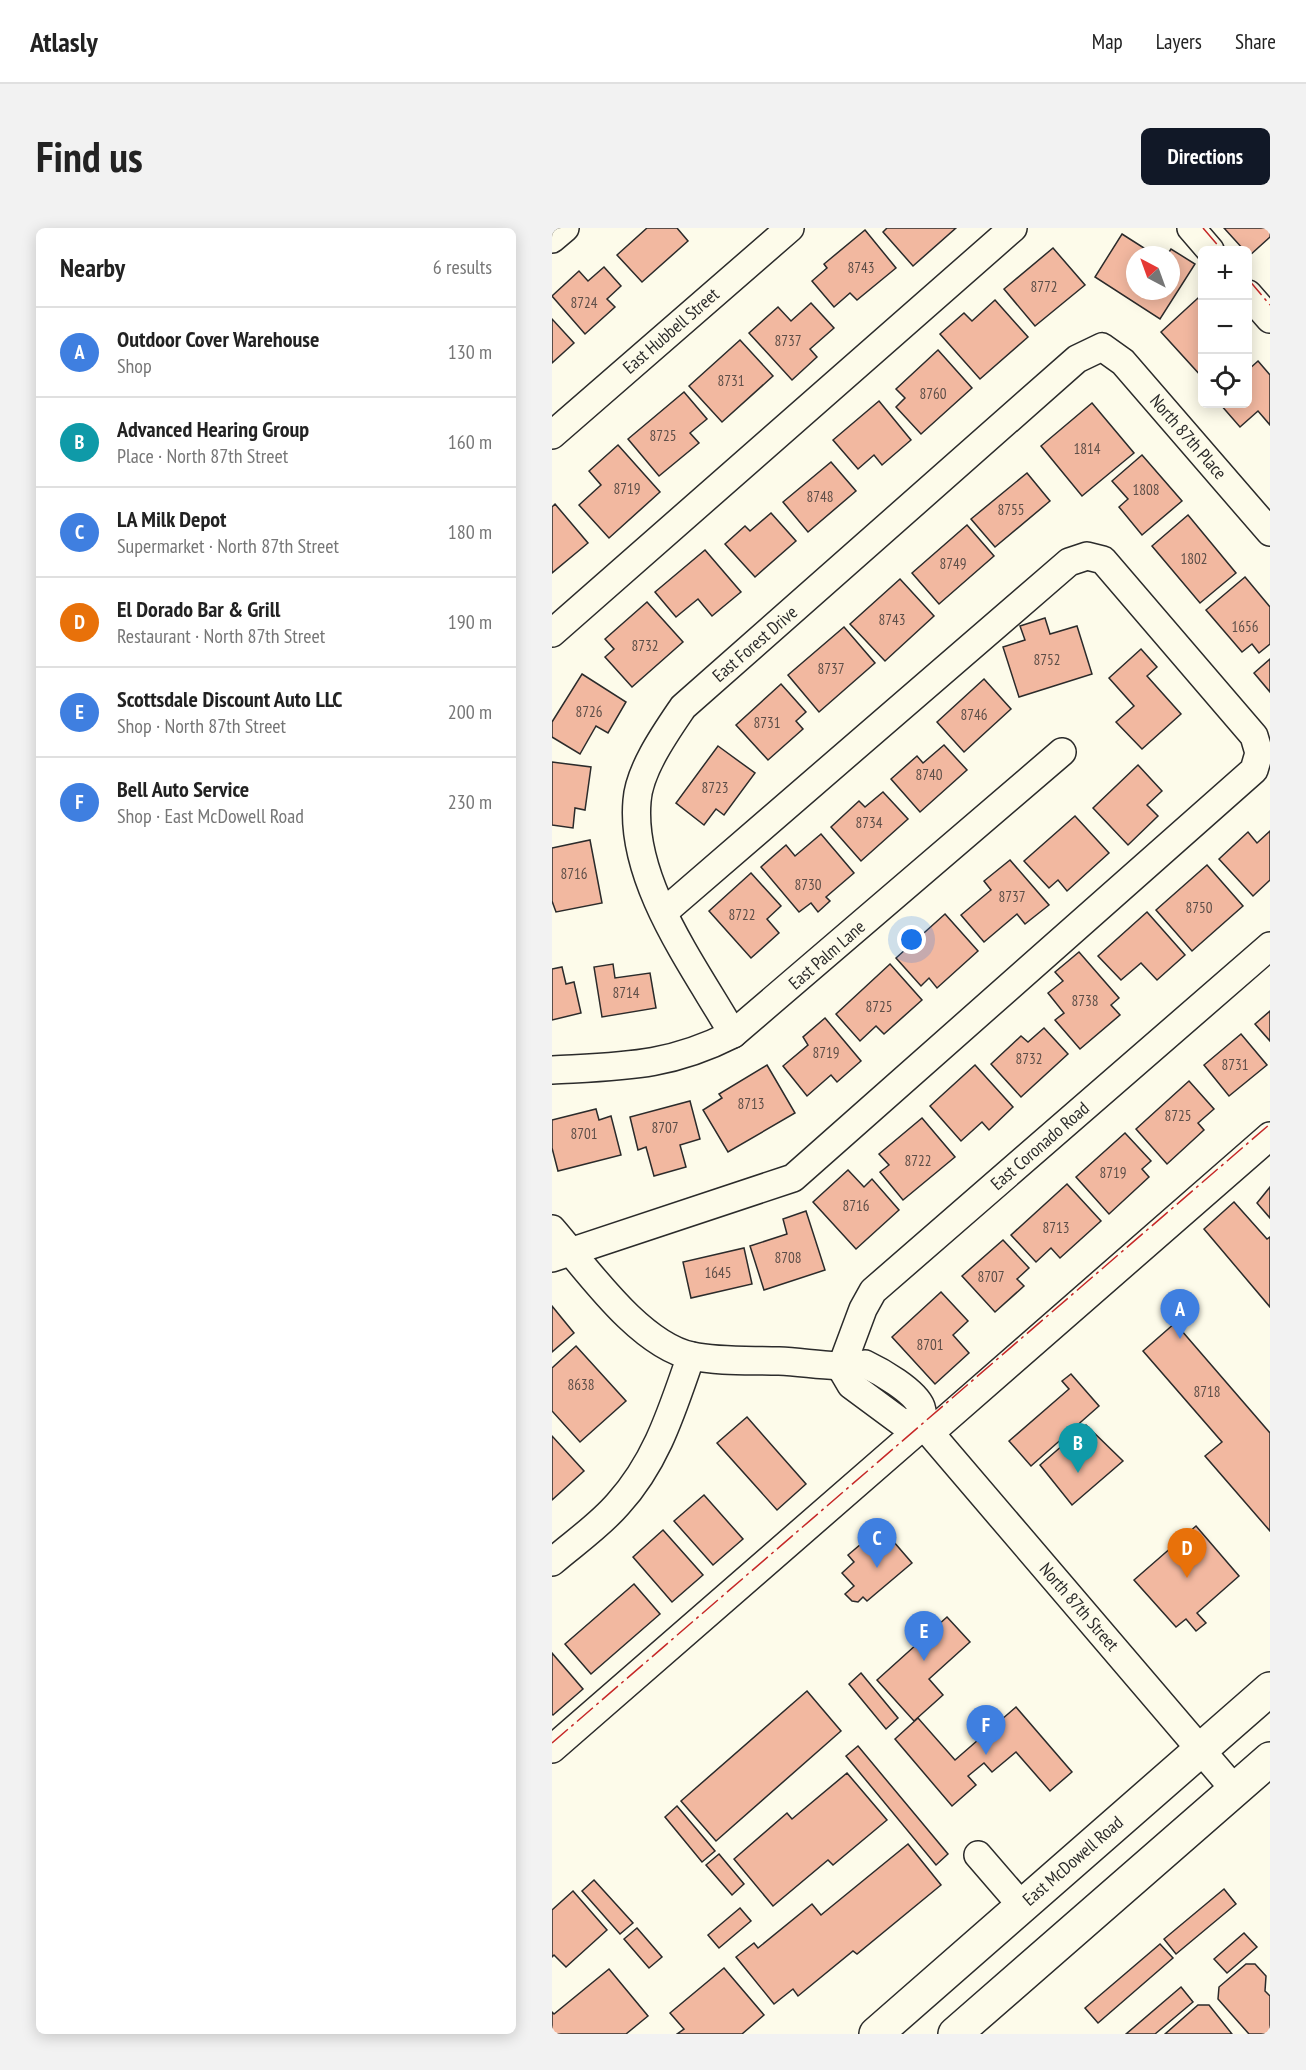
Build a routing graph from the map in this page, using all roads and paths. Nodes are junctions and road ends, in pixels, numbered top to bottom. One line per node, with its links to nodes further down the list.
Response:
1 (565, 228): 5 (street)
2 (790, 228): 10 (street, East Hubbell Street)
3 (1013, 228): 12 (street)
4 (1191, 228): 6 (street)
5 (552, 239)
6 (1207, 246)
7 (1252, 299): 8 (street)
8 (1270, 320)
9 (1102, 347): 11 (street, North 87th Place); 14 (street, East Forest Drive)
10 (552, 435)
11 (1270, 532)
12 (552, 633)
13 (1062, 752): 16 (street, East Palm Lane)
14 (664, 912): 16 (street, East Forest Drive); 20 (street)
15 (1270, 946): 22 (street, East Coronado Road)
16 (733, 1034): 17 (street, East Palm Lane)
17 (552, 1070)
18 (1270, 1136): 23 (street)
19 (552, 1229): 20 (street, North 87th Street)
20 (561, 1254): 21 (street, North 87th Street)
21 (691, 1356): 22 (street, North 87th Street); 24 (street)
22 (841, 1368): 23 (street, North 87th Street)
23 (927, 1429): 26 (street); 27 (street, North 87th Street)
24 (552, 1562)
25 (1270, 1689): 27 (main road, East McDowell Road)
26 (552, 1749)
27 (1201, 1749): 29 (street, North 87th Street); 31 (main road, East McDowell Road)
28 (1270, 1759): 29 (main road)
29 (1235, 1790): 33 (main road)
30 (978, 1855): 31 (street)
31 (1022, 1906): 32 (main road, East McDowell Road)
32 (876, 2034)
33 (955, 2034)

